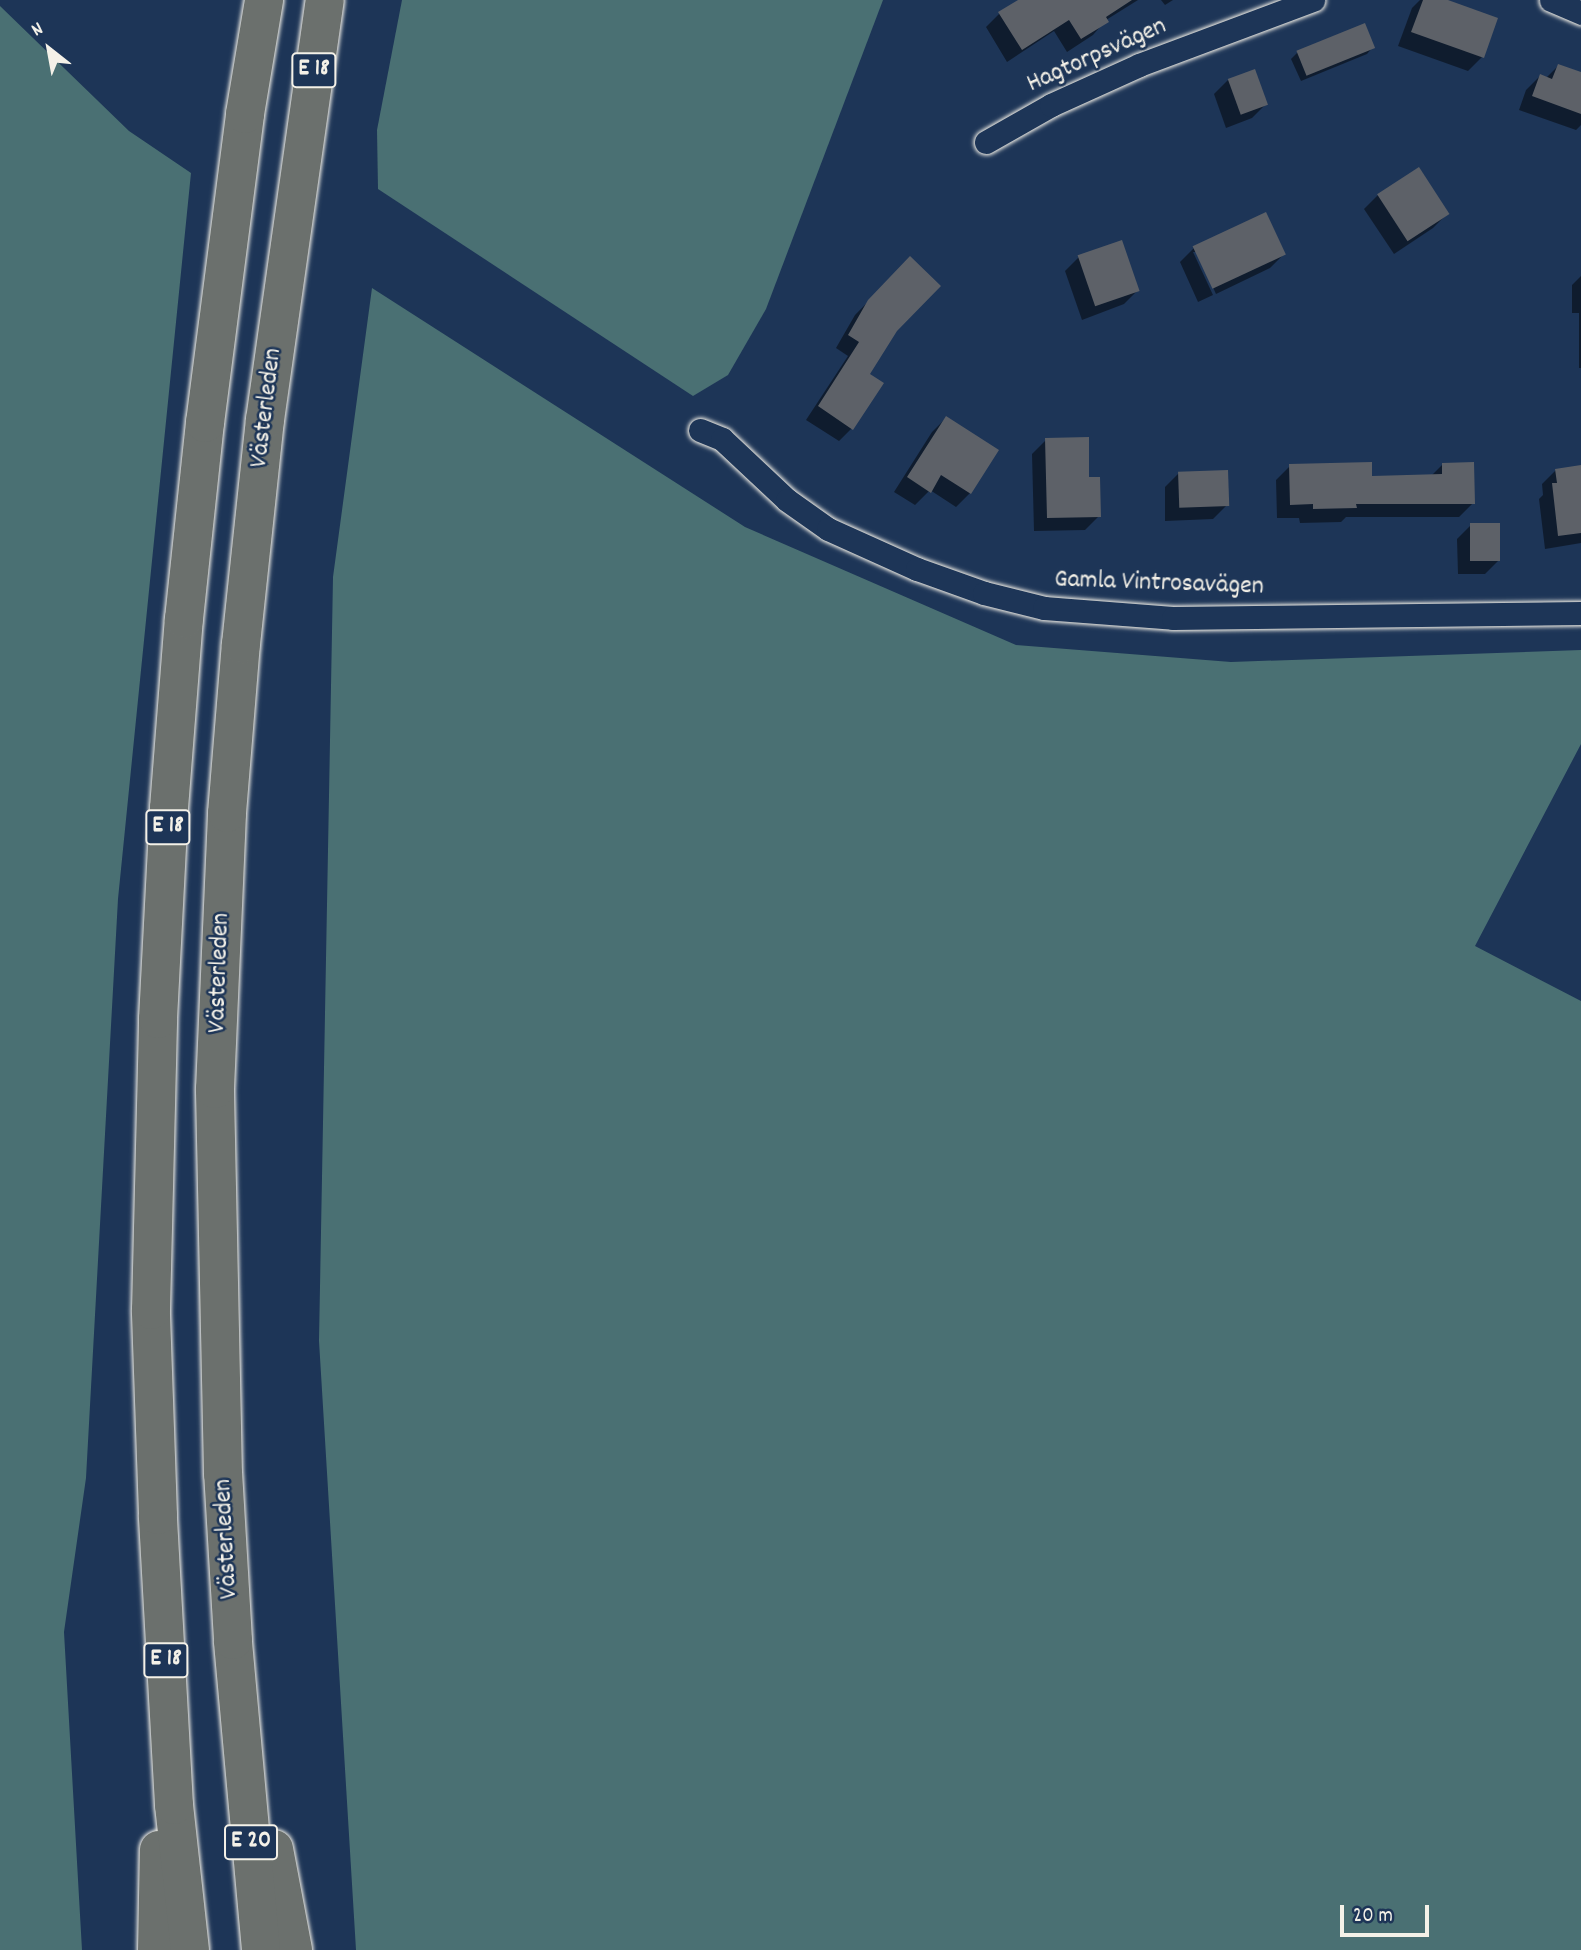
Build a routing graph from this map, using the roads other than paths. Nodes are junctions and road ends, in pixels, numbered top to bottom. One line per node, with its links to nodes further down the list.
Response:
1 (264, 0): 10 (highway, E 18)
2 (325, 0): 9 (highway, Västerleden / E 18)
3 (1313, 0): 6 (street, Hagtorpsvägen)
4 (1551, 0): 5 (street)
5 (1581, 13)
6 (986, 142)
7 (700, 430): 8 (street, Gamla Vintrosavägen)
8 (1581, 613)
9 (241, 1734): 13 (highway, Västerleden / E 20); 14 (highway, E 18)
10 (174, 1805): 11 (highway, E 18); 12 (highway)
11 (157, 1950)
12 (190, 1950)
13 (261, 1950)
14 (293, 1950)

